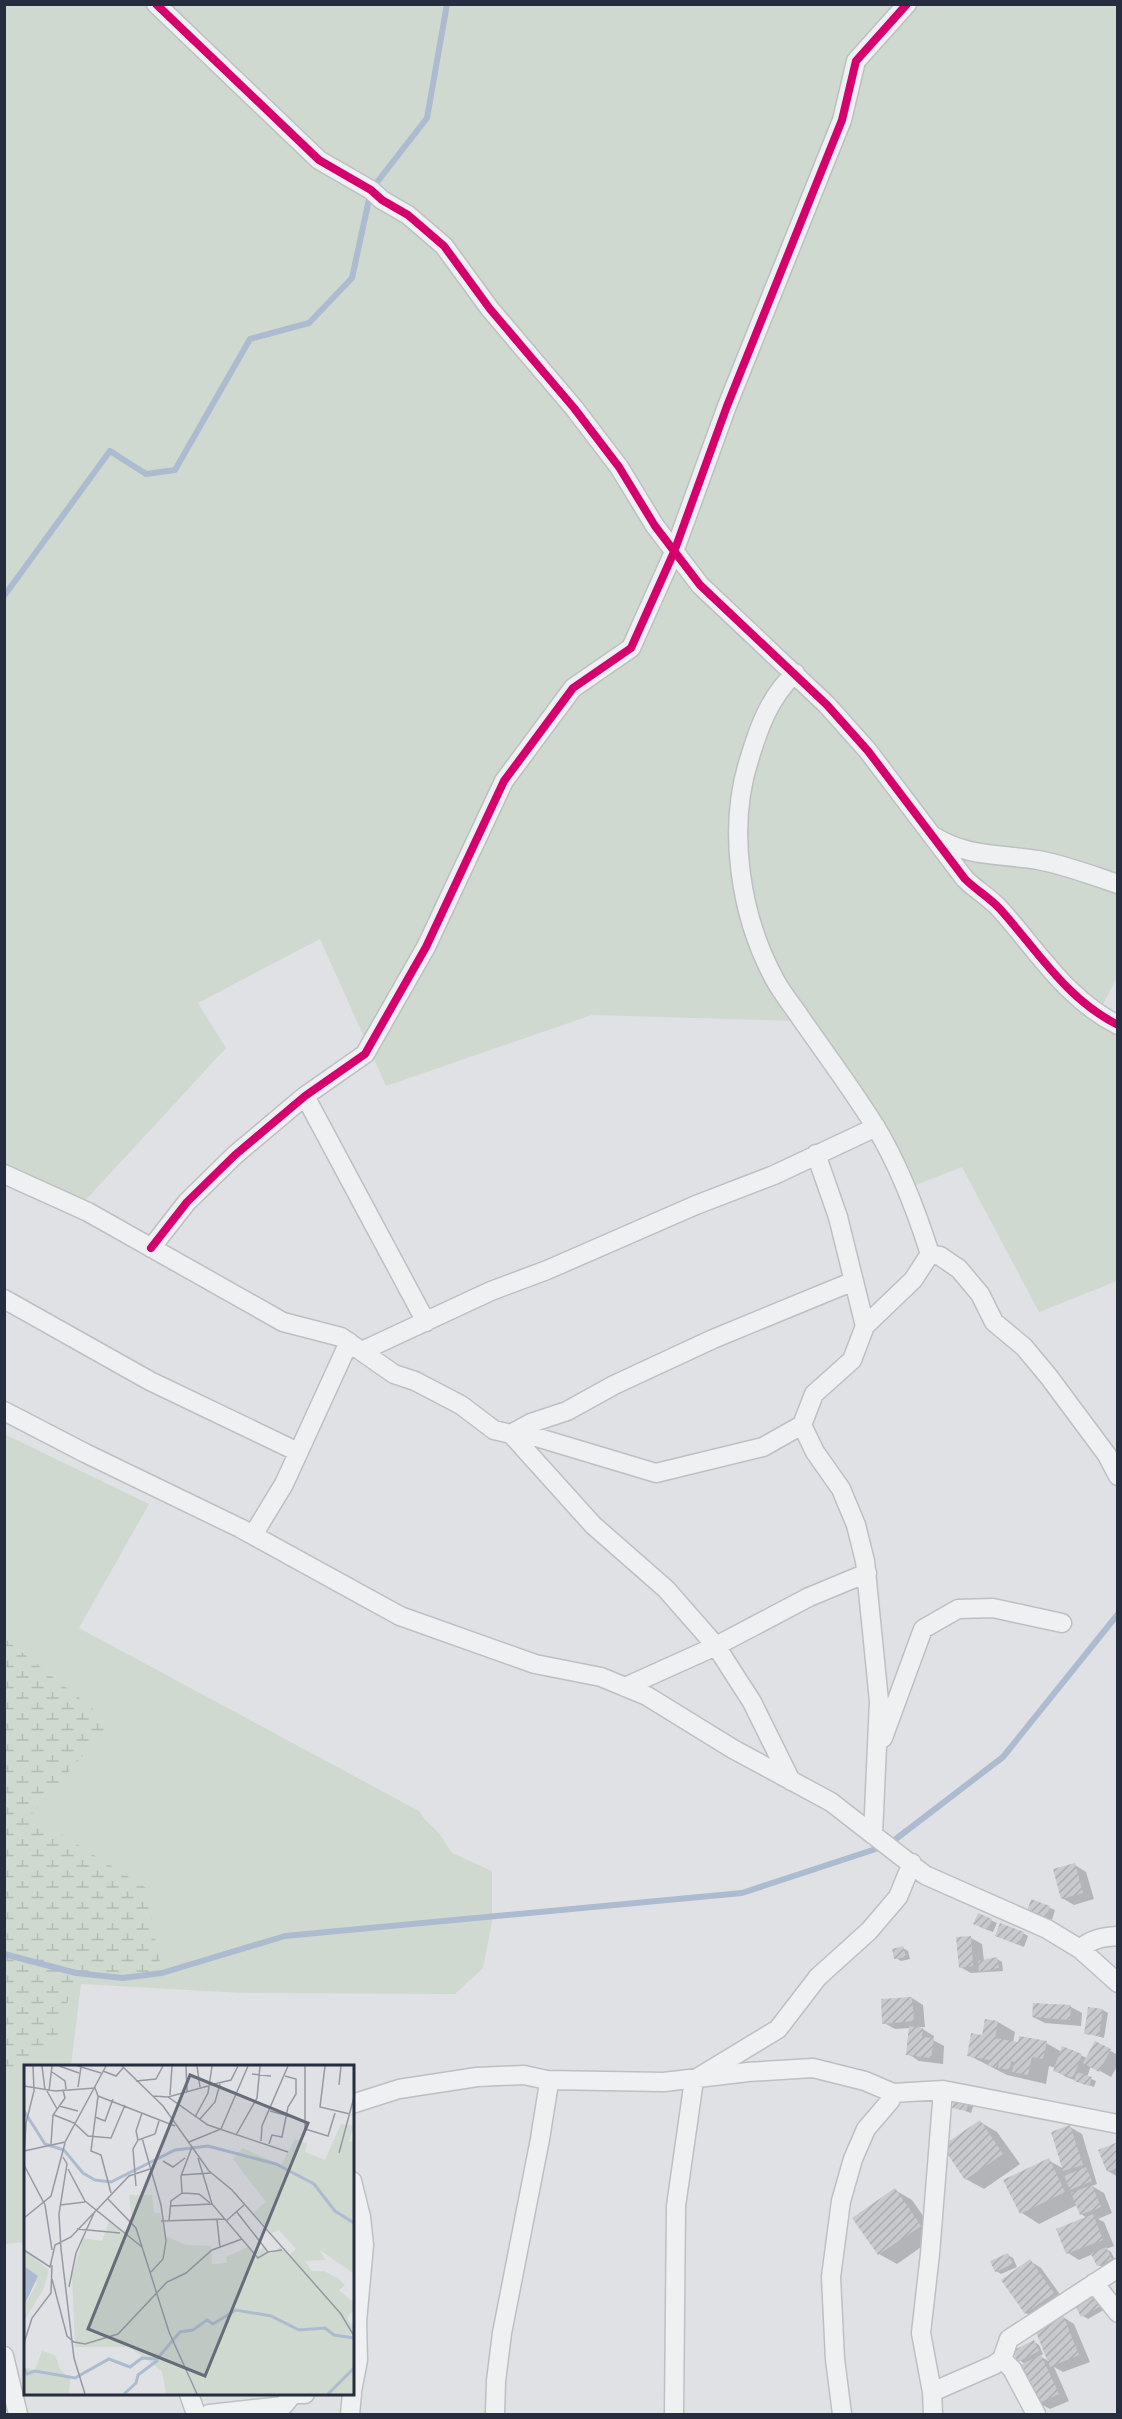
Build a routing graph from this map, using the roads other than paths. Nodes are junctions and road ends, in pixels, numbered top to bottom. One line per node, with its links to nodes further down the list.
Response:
1 (156, 4): 3 (street)
2 (907, 4): 3 (street)
3 (674, 552): 4 (street); 8 (street)
4 (795, 673): 5 (street); 9 (street)
5 (934, 836): 6 (street); 7 (street)
6 (1118, 884)
7 (1118, 1026)
8 (305, 1096): 12 (street); 16 (street)
9 (876, 1127): 10 (street); 13 (street)
10 (816, 1154): 14 (street); 16 (street)
11 (4, 1174): 12 (street)
12 (151, 1248): 18 (street)
13 (930, 1254): 17 (street); 23 (street)
14 (854, 1281): 17 (street); 21 (street)
15 (4, 1299): 22 (street)
16 (426, 1322): 18 (street)
17 (866, 1326): 20 (street)
18 (356, 1347): 21 (street); 22 (street)
19 (4, 1411): 24 (street)
20 (802, 1425): 21 (street); 25 (street)
21 (514, 1433): 27 (street)
22 (298, 1452): 24 (street)
23 (1118, 1476)
24 (253, 1535): 28 (street)
25 (867, 1573): 27 (street); 29 (street)
26 (1062, 1623): 29 (street)
27 (716, 1646): 28 (street); 30 (street)
28 (625, 1687): 30 (street)
29 (877, 1752): 31 (street)
30 (791, 1780): 31 (street)
31 (873, 1835): 32 (street)
32 (912, 1863): 34 (street); 37 (street)
33 (1118, 1936): 34 (street)
34 (1080, 1949): 35 (street)
35 (1118, 1983)
36 (548, 2080): 37 (street); 40 (street); 57 (street)
37 (694, 2080): 39 (street); 58 (street)
38 (943, 2090): 39 (street); 41 (street); 52 (street)
39 (893, 2092): 59 (street)
40 (354, 2103)
41 (1118, 2124)
42 (354, 2189): 48 (street)
43 (1118, 2268): 44 (street)
44 (1094, 2283): 45 (street); 47 (street)
45 (1118, 2313)
46 (4, 2356): 53 (street)
47 (1002, 2359): 52 (street); 60 (street)
48 (354, 2381)
49 (189, 2395): 54 (street)
50 (292, 2395): 55 (street)
51 (352, 2395): 56 (street)
52 (929, 2407)
53 (18, 2415)
54 (196, 2415)
55 (209, 2415)
56 (351, 2415)
57 (495, 2415)
58 (674, 2415)
59 (842, 2415)
60 (1036, 2415)

